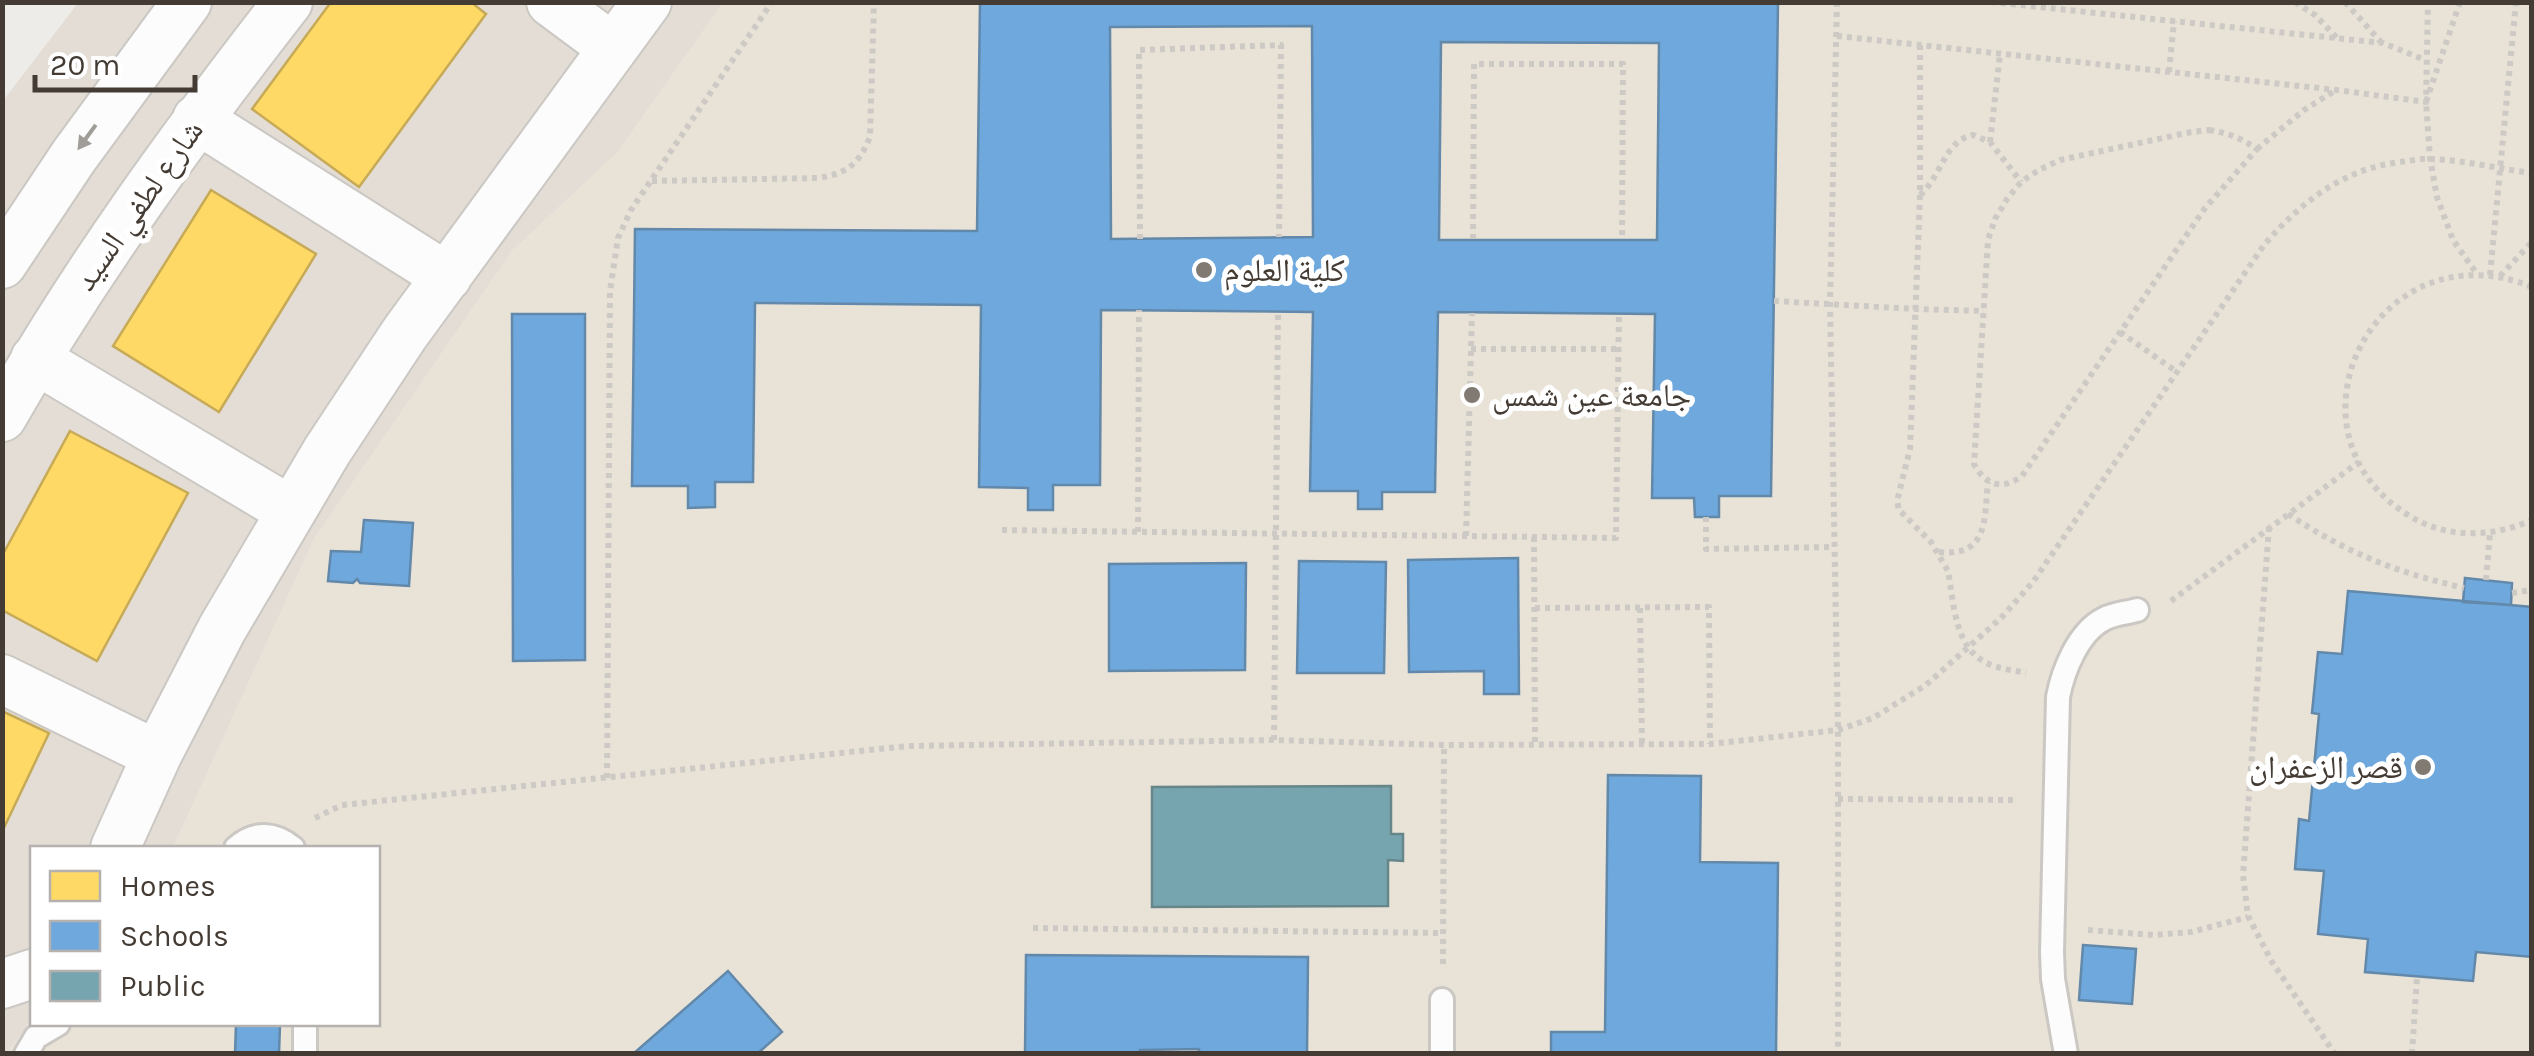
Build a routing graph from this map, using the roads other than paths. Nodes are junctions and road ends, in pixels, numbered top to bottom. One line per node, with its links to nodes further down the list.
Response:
1 (187, 2): 7 (street, one-way to 7)
2 (288, 2): 6 (street, شارع لطفي السيد)
3 (551, 2): 5 (street)
4 (647, 2): 5 (street)
5 (613, 48): 8 (street)
6 (197, 119): 8 (street); 9 (street, شارع لطفي السيد)
7 (2, 264)
8 (447, 276): 11 (street)
9 (36, 359): 10 (street, شارع لطفي السيد); 11 (street)
10 (2, 416)
11 (290, 510): 14 (street)
12 (2136, 610): 26 (lane)
13 (2, 679): 14 (street)
14 (157, 756): 16 (street)
15 (285, 842): 17 (lane)
16 (116, 846)
17 (238, 846)
18 (30, 975): 19 (street)
19 (2, 984)
20 (1442, 1000): 25 (lane)
21 (55, 1026): 23 (lane)
22 (305, 1026): 24 (lane)
23 (26, 1054)
24 (306, 1054)
25 (1442, 1054)
26 (2066, 1054)

